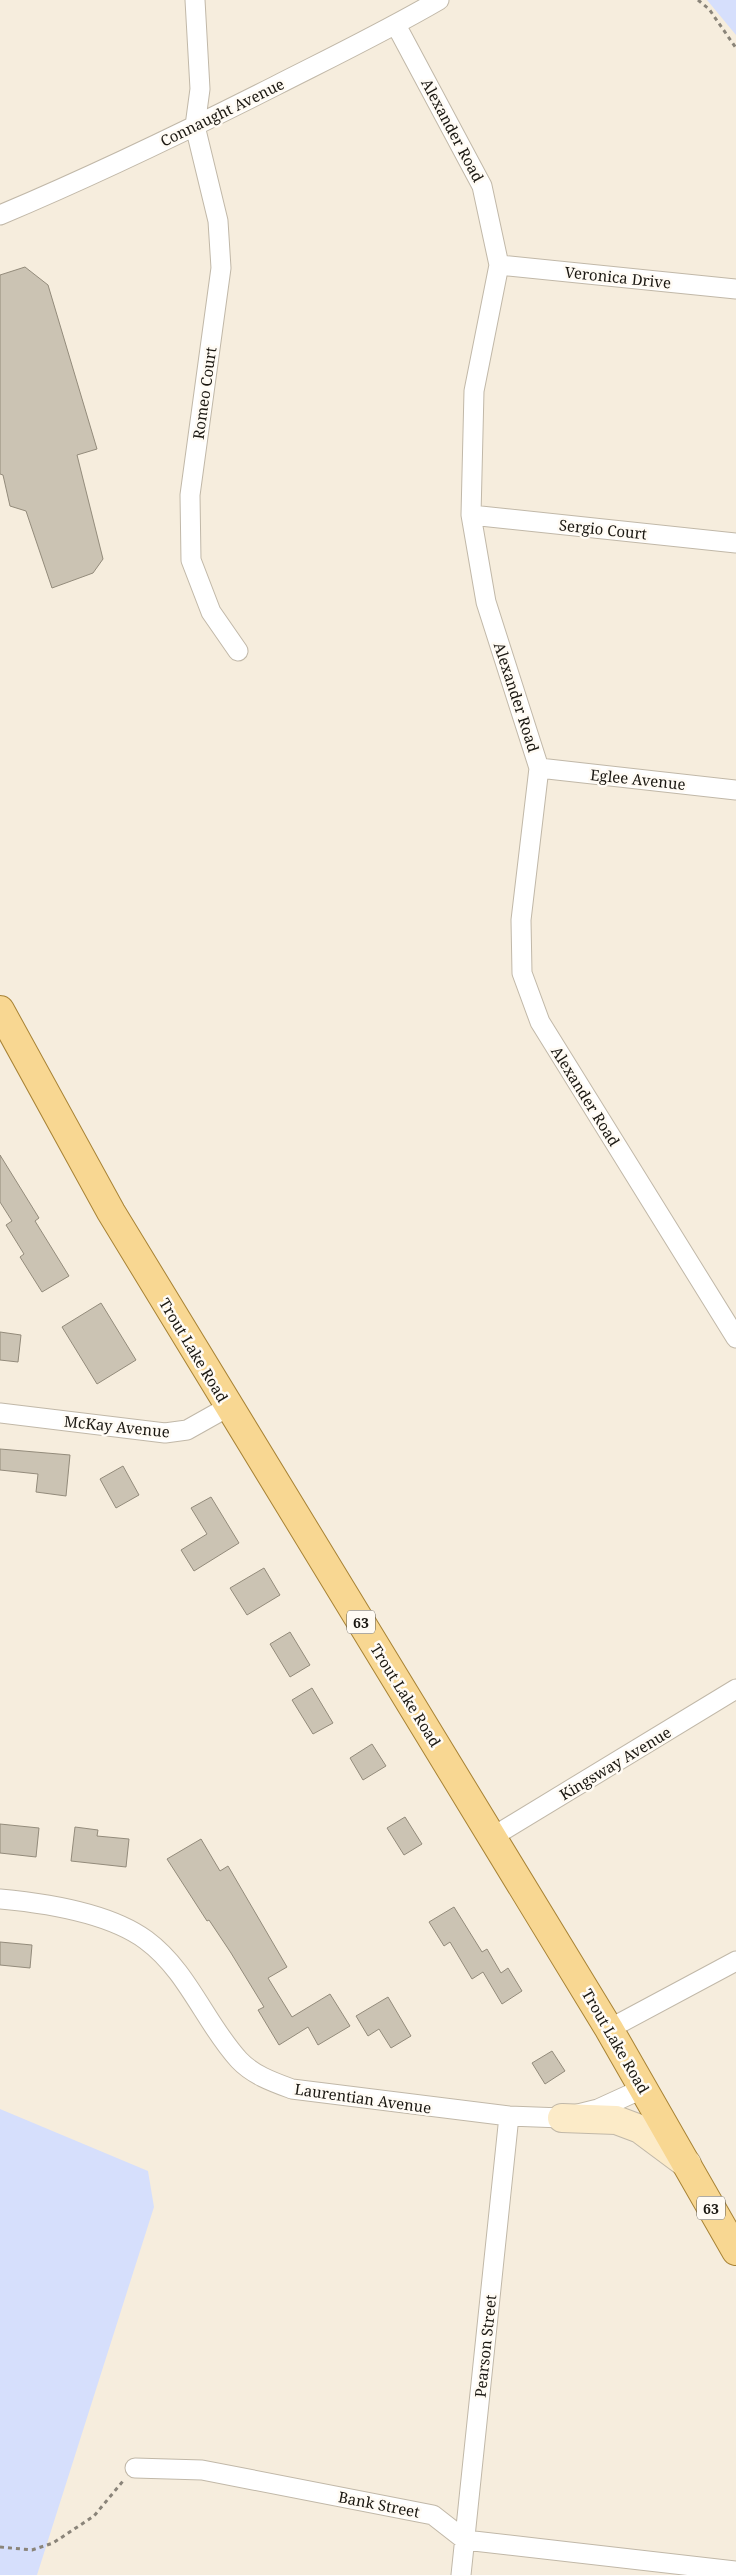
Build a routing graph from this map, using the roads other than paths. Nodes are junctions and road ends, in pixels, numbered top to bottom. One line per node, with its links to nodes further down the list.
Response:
1 (194, 0): 4 (street)
2 (439, 0): 3 (street, Connaught Avenue)
3 (396, 25): 4 (street, Connaught Avenue); 6 (street, Alexander Road)
4 (195, 126): 5 (street, Connaught Avenue); 10 (street, Romeo Court)
5 (0, 215)
6 (499, 265): 7 (street, Veronica Drive); 8 (street, Alexander Road)
7 (736, 289)
8 (471, 515): 9 (street, Sergio Court); 11 (street, Alexander Road)
9 (736, 543)
10 (238, 651)
11 (539, 768): 12 (street, Eglee Avenue); 14 (street, Alexander Road)
12 (736, 790)
13 (0, 1010): 15 (main road, Trout Lake Road)
14 (736, 1338)
15 (228, 1407): 16 (street, McKay Avenue); 18 (main road, Trout Lake Road / 63)
16 (0, 1413)
17 (736, 1689): 18 (street, Kingsway Avenue)
18 (494, 1836): 21 (main road, Trout Lake Road / 63)
19 (0, 1898): 23 (street, Laurentian Avenue)
20 (736, 1961): 21 (street)
21 (609, 2029): 22 (main road, Trout Lake Road / 63)
22 (644, 2088): 24 (street, Laurentian Avenue); 25 (main road, Trout Lake Road / 63)
23 (509, 2116): 24 (street, Laurentian Avenue); 28 (street, Pearson Street)
24 (562, 2118): 25 (main road)
25 (687, 2164): 26 (main road, Trout Lake Road / 63)
26 (736, 2251)
27 (135, 2468): 28 (street, Bank Street)
28 (465, 2540): 29 (street); 30 (street, Pearson Street)
29 (736, 2571)
30 (461, 2575)

